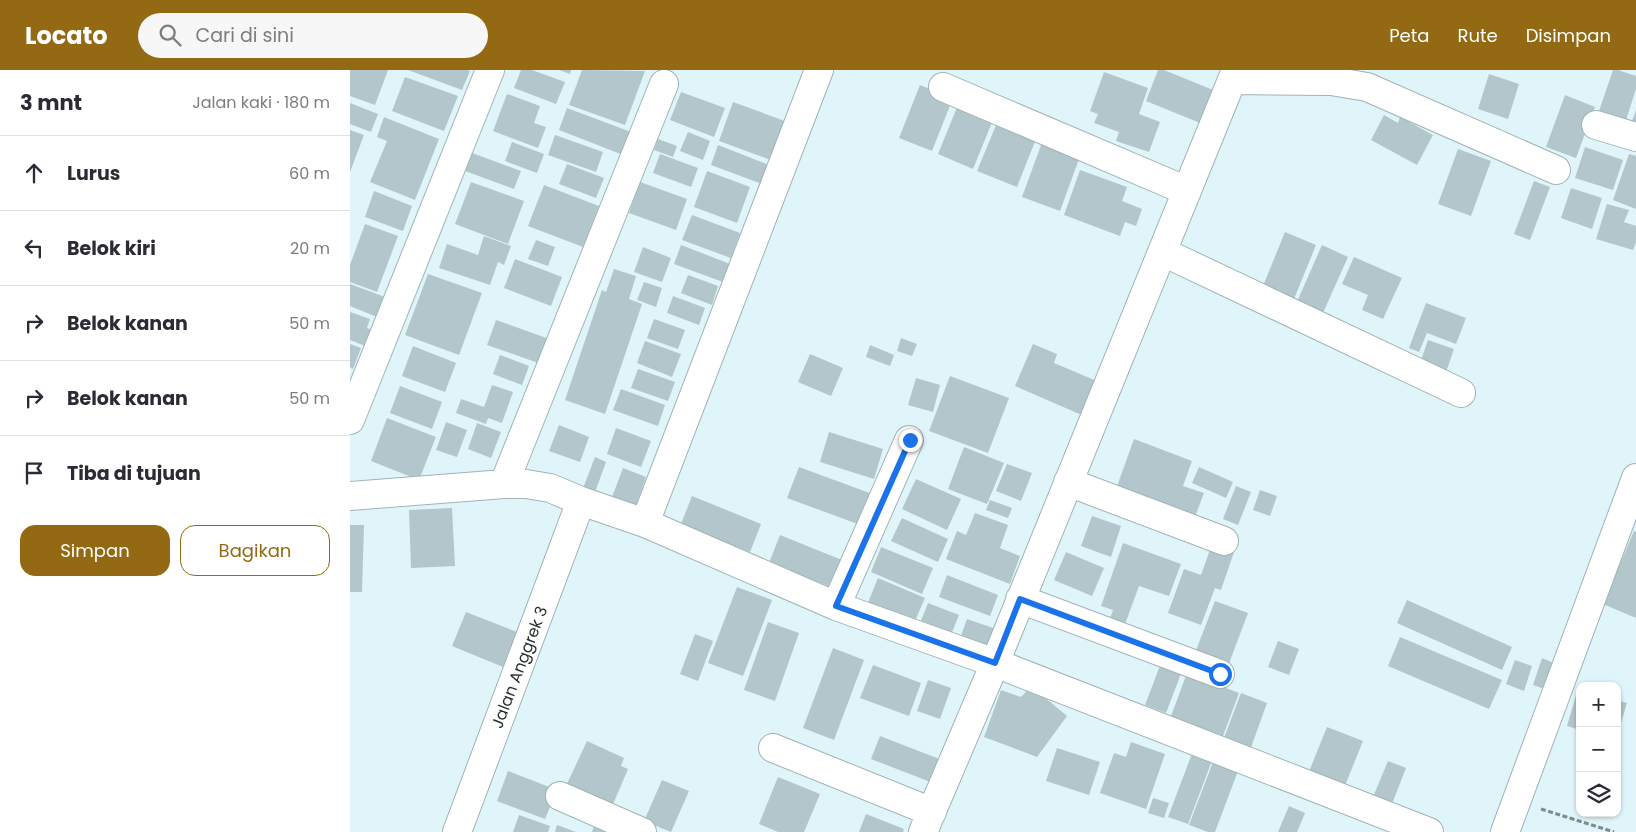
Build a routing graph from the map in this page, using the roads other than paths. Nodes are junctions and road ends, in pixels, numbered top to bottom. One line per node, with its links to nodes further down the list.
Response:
1 (490, 70): 12 (street)
2 (819, 70): 19 (street)
3 (1235, 75): 8 (street); 9 (street)
4 (664, 84): 16 (street)
5 (943, 87): 9 (street)
6 (1596, 125): 7 (street)
7 (1636, 137)
8 (1556, 170)
9 (1187, 191): 10 (street)
10 (1163, 252): 11 (street); 15 (street)
11 (1462, 393)
12 (350, 420)
13 (910, 440): 22 (street)
14 (1636, 478): 31 (street)
15 (1068, 482): 20 (street); 21 (street)
16 (504, 484): 17 (street); 18 (street)
17 (350, 496)
18 (581, 501): 19 (street); 28 (street, Jalan Anggrek 3)
19 (645, 522): 22 (street)
20 (1224, 541)
21 (1020, 599): 23 (street); 24 (street)
22 (836, 606): 23 (street)
23 (995, 663): 27 (street); 30 (street)
24 (1220, 674)
25 (773, 748): 27 (street)
26 (560, 796): 29 (street)
27 (928, 822)
28 (457, 832)
29 (642, 832)
30 (1429, 832)
31 (1505, 832)

